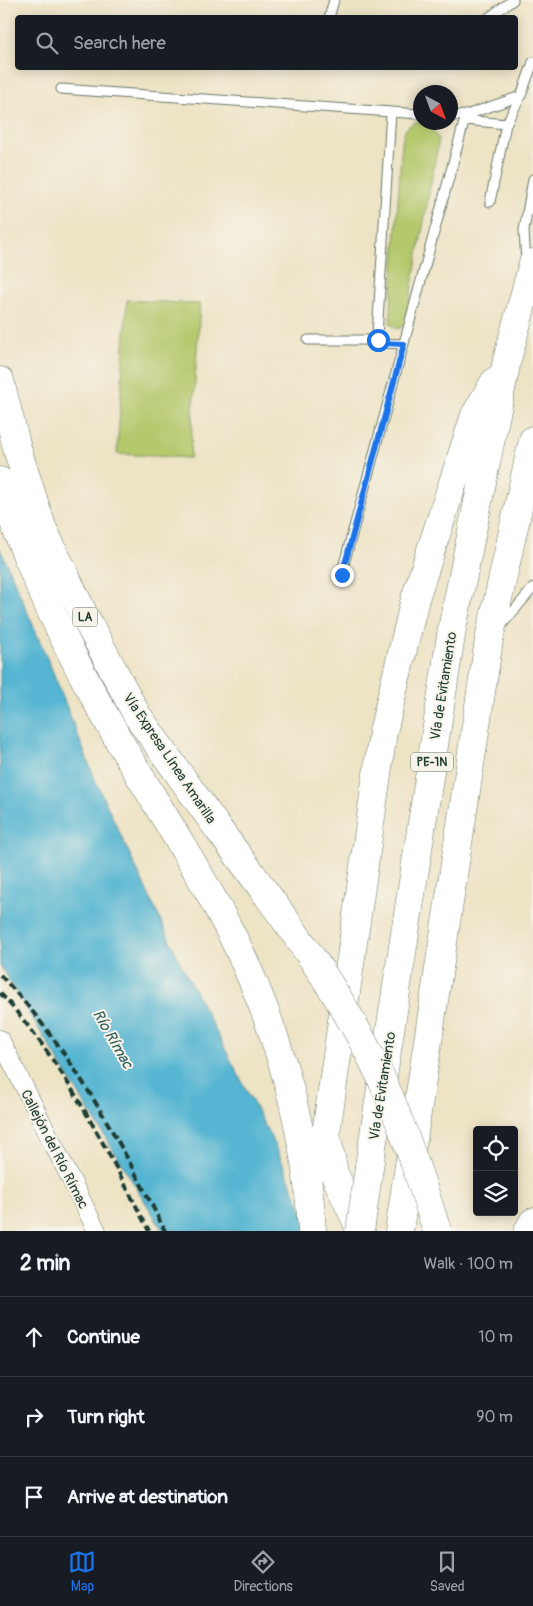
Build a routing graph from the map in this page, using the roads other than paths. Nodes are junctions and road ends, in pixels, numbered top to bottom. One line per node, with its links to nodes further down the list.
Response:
1 (334, 0): 3 (lane)
2 (513, 0): 4 (lane)
3 (330, 15)
4 (492, 15)
5 (533, 62): 7 (lane)
6 (61, 89): 8 (lane)
7 (521, 96): 11 (lane); 12 (lane)
8 (390, 112): 9 (lane); 17 (lane)
9 (413, 114)
10 (458, 116): 11 (lane)
11 (466, 117): 12 (lane); 18 (lane)
12 (506, 124): 14 (lane)
13 (533, 179): 15 (lane)
14 (490, 202)
15 (530, 274): 19 (main road, Vía de Evitamiento / PE-1N)
16 (308, 340): 17 (lane)
17 (378, 340): 18 (lane)
18 (404, 344): 23 (lane)
19 (507, 360): 31 (main road, Vía de Evitamiento / PE-1N, bridge); 31 (main road)
20 (0, 381): 32 (main road, Vía Expresa Línea Amarilla / LA, bridge)
21 (533, 440): 25 (main road, PE-1N)
22 (0, 482): 30 (main road, LA)
23 (342, 575)
24 (533, 588): 25 (lane)
25 (489, 640): 28 (main road, PE-1N)
26 (0, 1039): 29 (street, Callejón del Río Rímac)
27 (533, 1222): 33 (main road)
28 (399, 1230)
29 (97, 1231)
30 (312, 1231)
31 (361, 1231)
32 (437, 1231)
33 (528, 1231)

